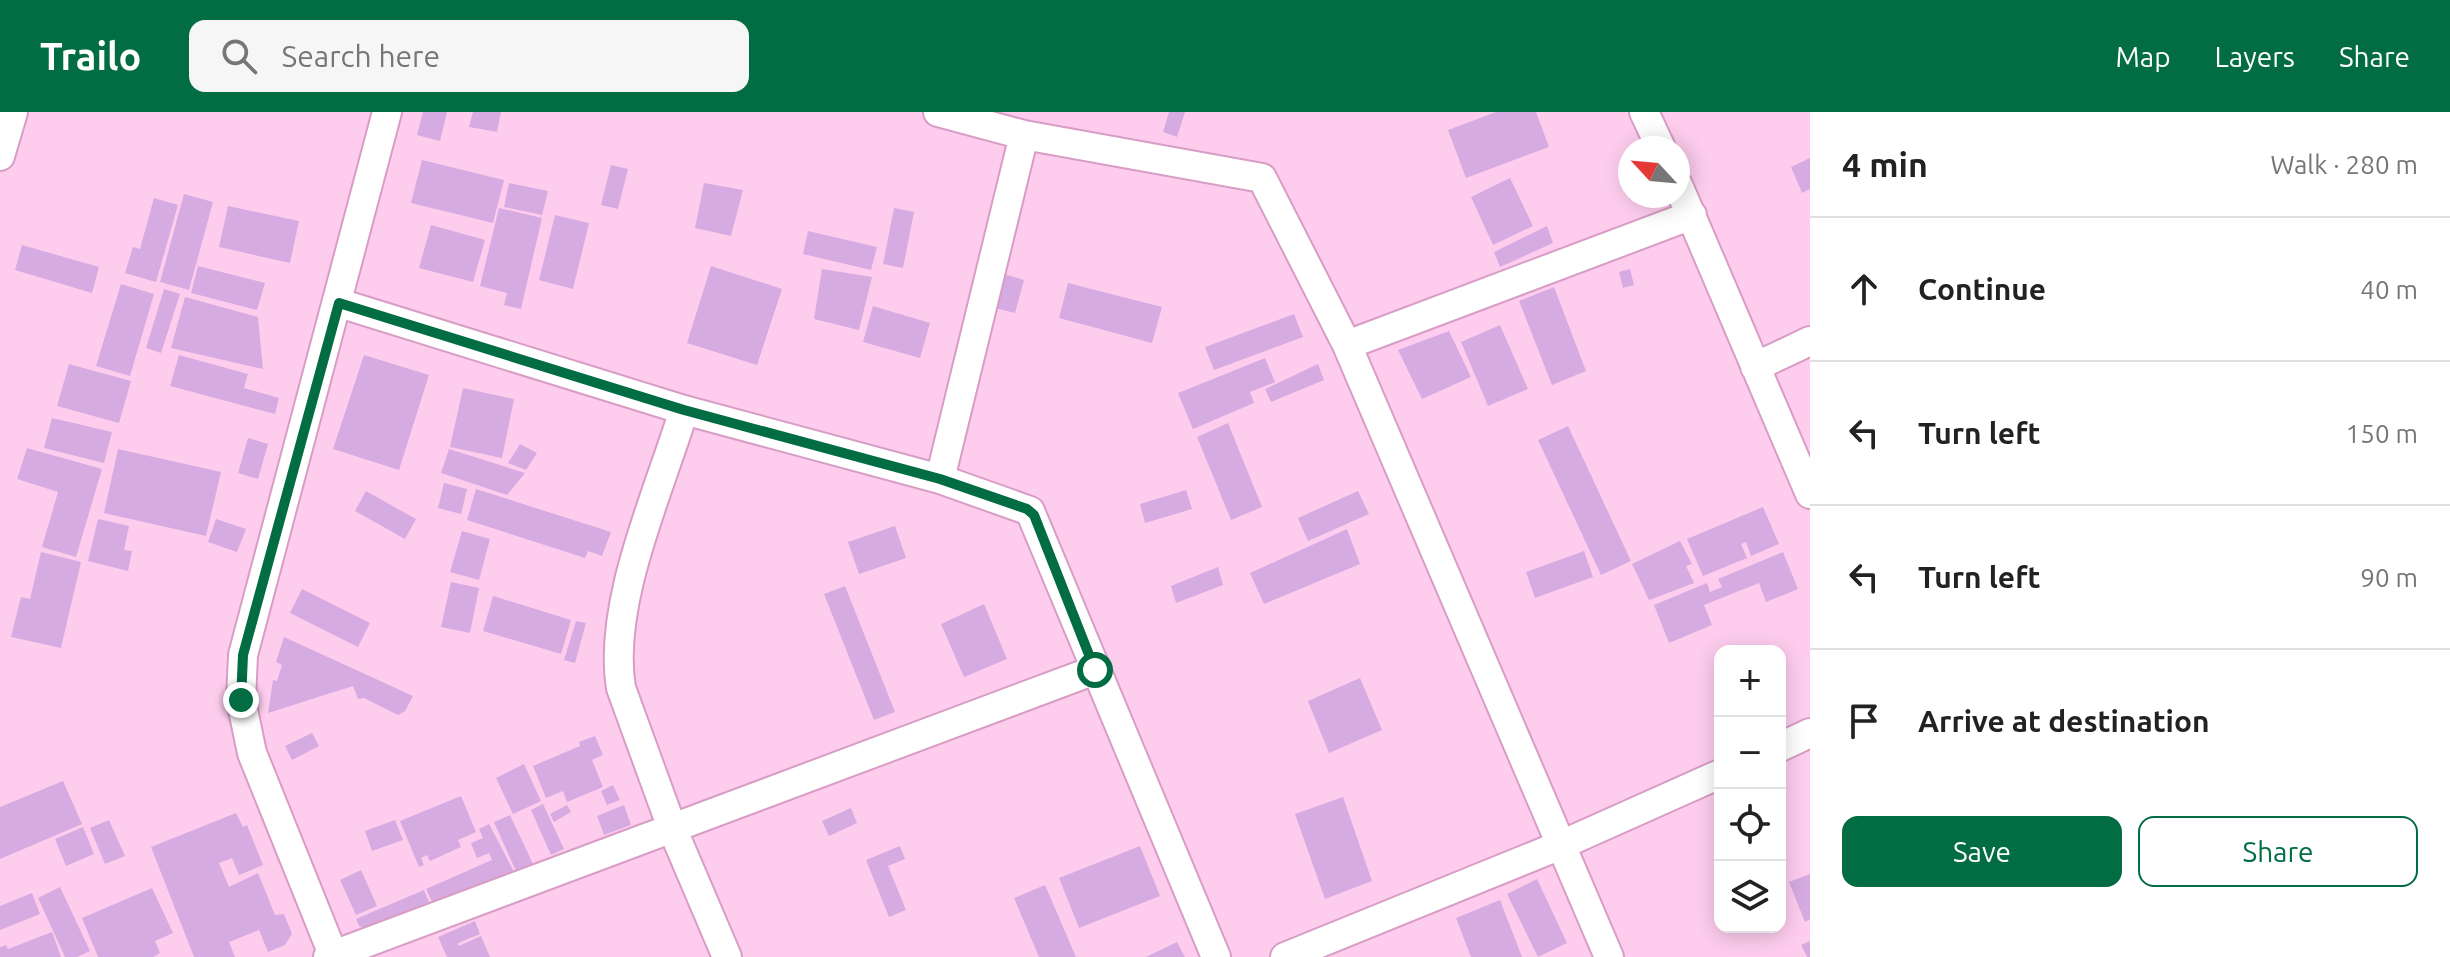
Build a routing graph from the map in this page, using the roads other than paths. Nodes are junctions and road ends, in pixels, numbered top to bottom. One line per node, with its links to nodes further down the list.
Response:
1 (13, 112): 7 (street)
2 (387, 112): 10 (street)
3 (938, 112): 5 (street)
4 (1644, 112): 6 (street)
5 (1024, 135): 12 (street); 15 (street)
6 (1655, 136)
7 (0, 156)
8 (1689, 208): 9 (street)
9 (1692, 215): 12 (street); 13 (street)
10 (339, 303): 14 (street); 23 (street)
11 (1810, 341): 13 (street)
12 (1347, 345): 22 (street)
13 (1755, 367): 16 (street)
14 (684, 410): 15 (street); 21 (street)
15 (940, 479): 17 (street)
16 (1810, 494)
17 (1095, 670): 21 (street); 25 (street)
18 (1810, 733): 19 (street)
19 (1786, 744)
20 (1714, 777): 22 (street)
21 (672, 828): 23 (street); 24 (street)
22 (1561, 845): 26 (street); 27 (street)
23 (331, 956)
24 (727, 957)
25 (1216, 957)
26 (1285, 957)
27 (1609, 957)

